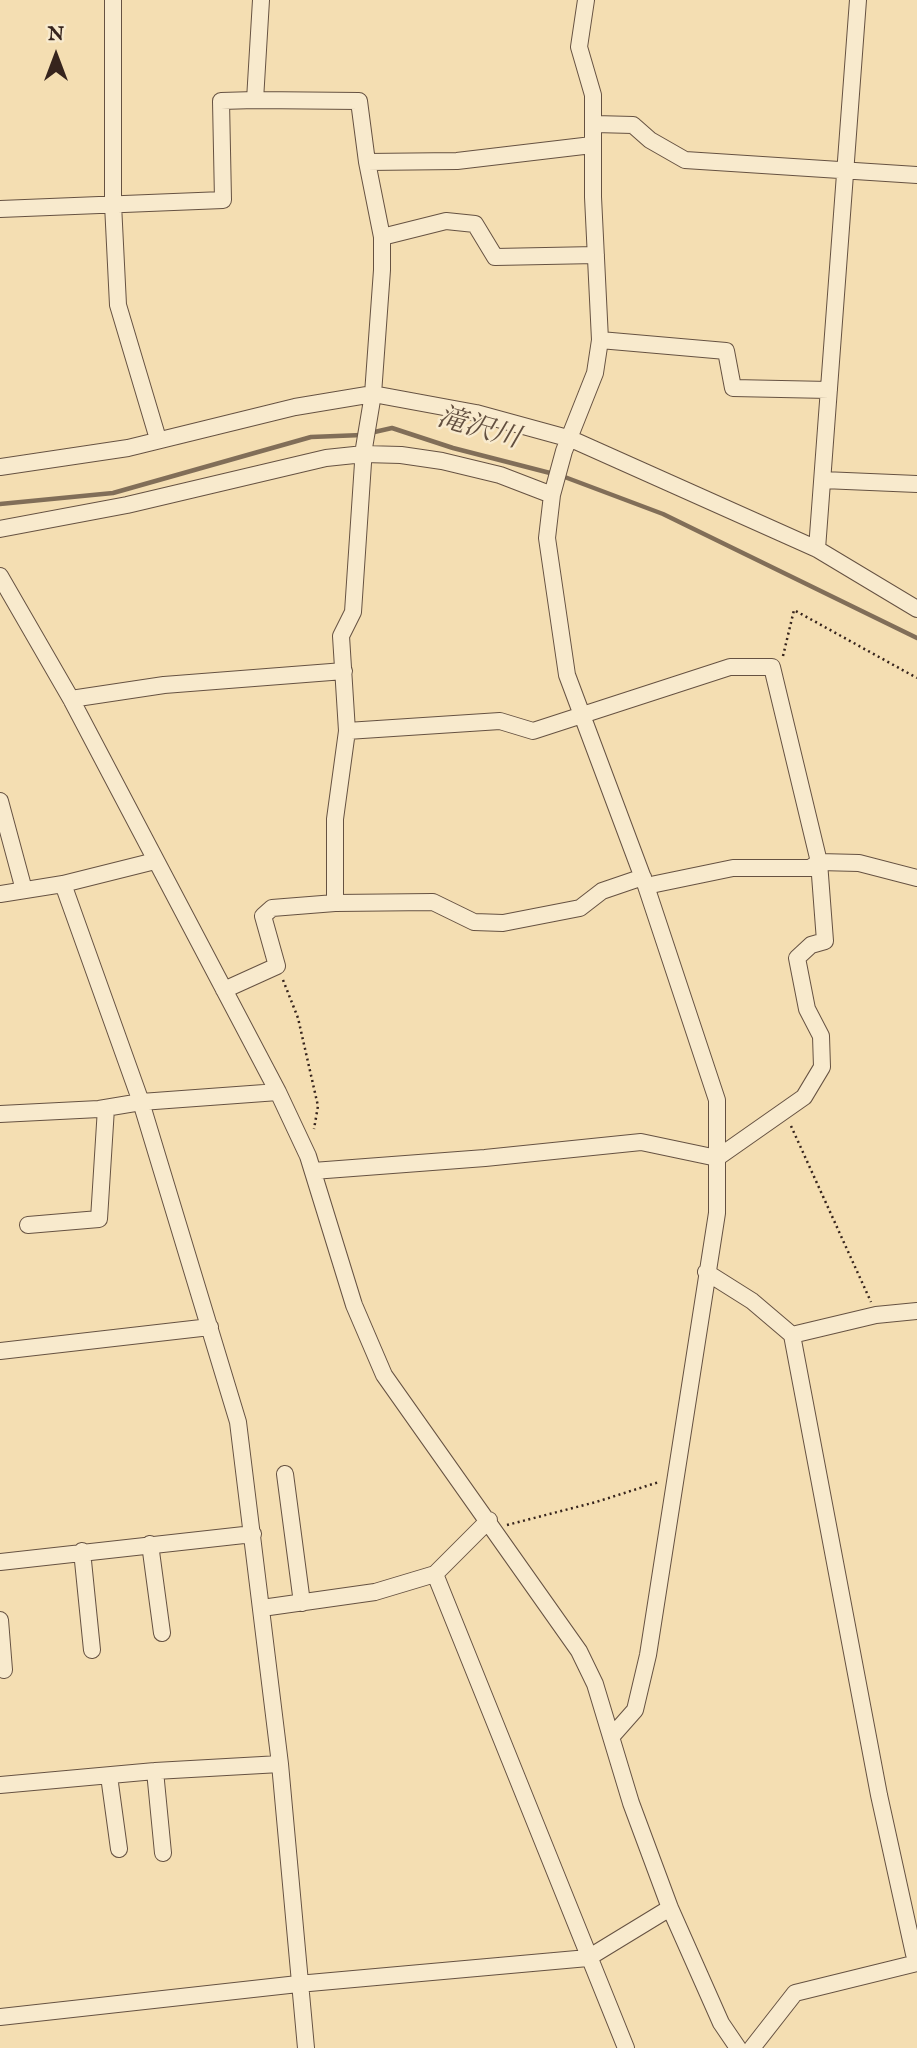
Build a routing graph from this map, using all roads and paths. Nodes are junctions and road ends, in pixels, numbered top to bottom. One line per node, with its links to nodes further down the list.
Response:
1 (113, 0): 11 (street)
2 (261, 0): 5 (street)
3 (586, 0): 6 (street)
4 (858, 0): 9 (street)
5 (255, 100): 8 (street); 11 (street)
6 (595, 124): 7 (street); 9 (street)
7 (592, 145): 8 (street); 14 (street)
8 (367, 162): 13 (street)
9 (847, 169): 10 (street); 16 (street)
10 (917, 175)
11 (113, 204): 12 (street); 18 (street)
12 (0, 209)
13 (382, 237): 14 (street); 17 (street)
14 (596, 255): 15 (street)
15 (600, 340): 16 (street); 19 (street)
16 (828, 390): 22 (street)
17 (373, 394): 18 (street); 19 (street); 20 (street)
18 (158, 439): 21 (street)
19 (568, 445): 24 (street); 26 (street)
20 (364, 451): 24 (street); 25 (street); 30 (street)
21 (0, 467)
22 (823, 480): 23 (street); 26 (street)
23 (917, 484)
24 (554, 491): 33 (street)
25 (0, 529)
26 (817, 549): 28 (street)
27 (2, 584): 32 (street)
28 (917, 608)
29 (772, 667): 31 (path); 33 (street); 37 (street)
30 (344, 671): 32 (street); 34 (street)
31 (917, 678)
32 (71, 699): 36 (street)
33 (582, 716): 34 (street); 39 (street)
34 (347, 731): 43 (street)
35 (0, 801): 41 (street)
36 (155, 861): 40 (street); 45 (street)
37 (819, 862): 38 (street); 39 (street); 49 (street)
38 (917, 878)
39 (645, 882): 43 (street); 51 (street)
40 (63, 884): 41 (street); 47 (street)
41 (24, 890): 42 (street)
42 (0, 894)
43 (335, 903): 44 (street)
44 (277, 966): 45 (street); 52 (path)
45 (224, 990): 46 (street)
46 (278, 1092): 47 (street); 52 (street)
47 (141, 1102): 48 (street); 57 (street)
48 (106, 1108): 50 (street); 53 (street)
49 (784, 1110): 51 (street); 56 (path)
50 (0, 1114)
51 (717, 1158): 52 (street); 54 (street)
52 (310, 1163): 62 (street)
53 (28, 1225)
54 (706, 1272): 58 (street); 61 (street)
55 (917, 1311): 56 (street)
56 (876, 1315): 58 (street)
57 (210, 1327): 59 (street); 63 (street)
58 (792, 1335): 82 (street)
59 (0, 1351)
60 (285, 1474): 68 (street)
61 (675, 1476): 62 (path); 74 (street)
62 (492, 1524): 67 (street); 74 (street)
63 (253, 1534): 64 (street); 69 (street)
64 (150, 1544): 65 (street); 71 (street)
65 (82, 1551): 66 (street); 72 (street)
66 (0, 1562)
67 (435, 1574): 68 (street); 83 (street)
68 (302, 1603): 69 (street)
69 (262, 1608): 75 (street)
70 (0, 1620): 73 (street)
71 (162, 1633)
72 (92, 1650)
73 (4, 1670)
74 (612, 1736): 81 (street)
75 (280, 1764): 76 (street); 85 (street)
76 (155, 1771): 77 (street); 80 (street)
77 (109, 1776): 78 (street); 79 (street)
78 (0, 1785)
79 (119, 1849)
80 (163, 1853)
81 (670, 1908): 83 (street); 89 (street)
82 (917, 1955)
83 (588, 1958): 85 (street); 88 (street)
84 (917, 1963): 90 (street)
85 (298, 1984): 86 (street); 87 (street)
86 (0, 2017)
87 (306, 2048)
88 (626, 2048)
89 (738, 2048)
90 (752, 2048)

